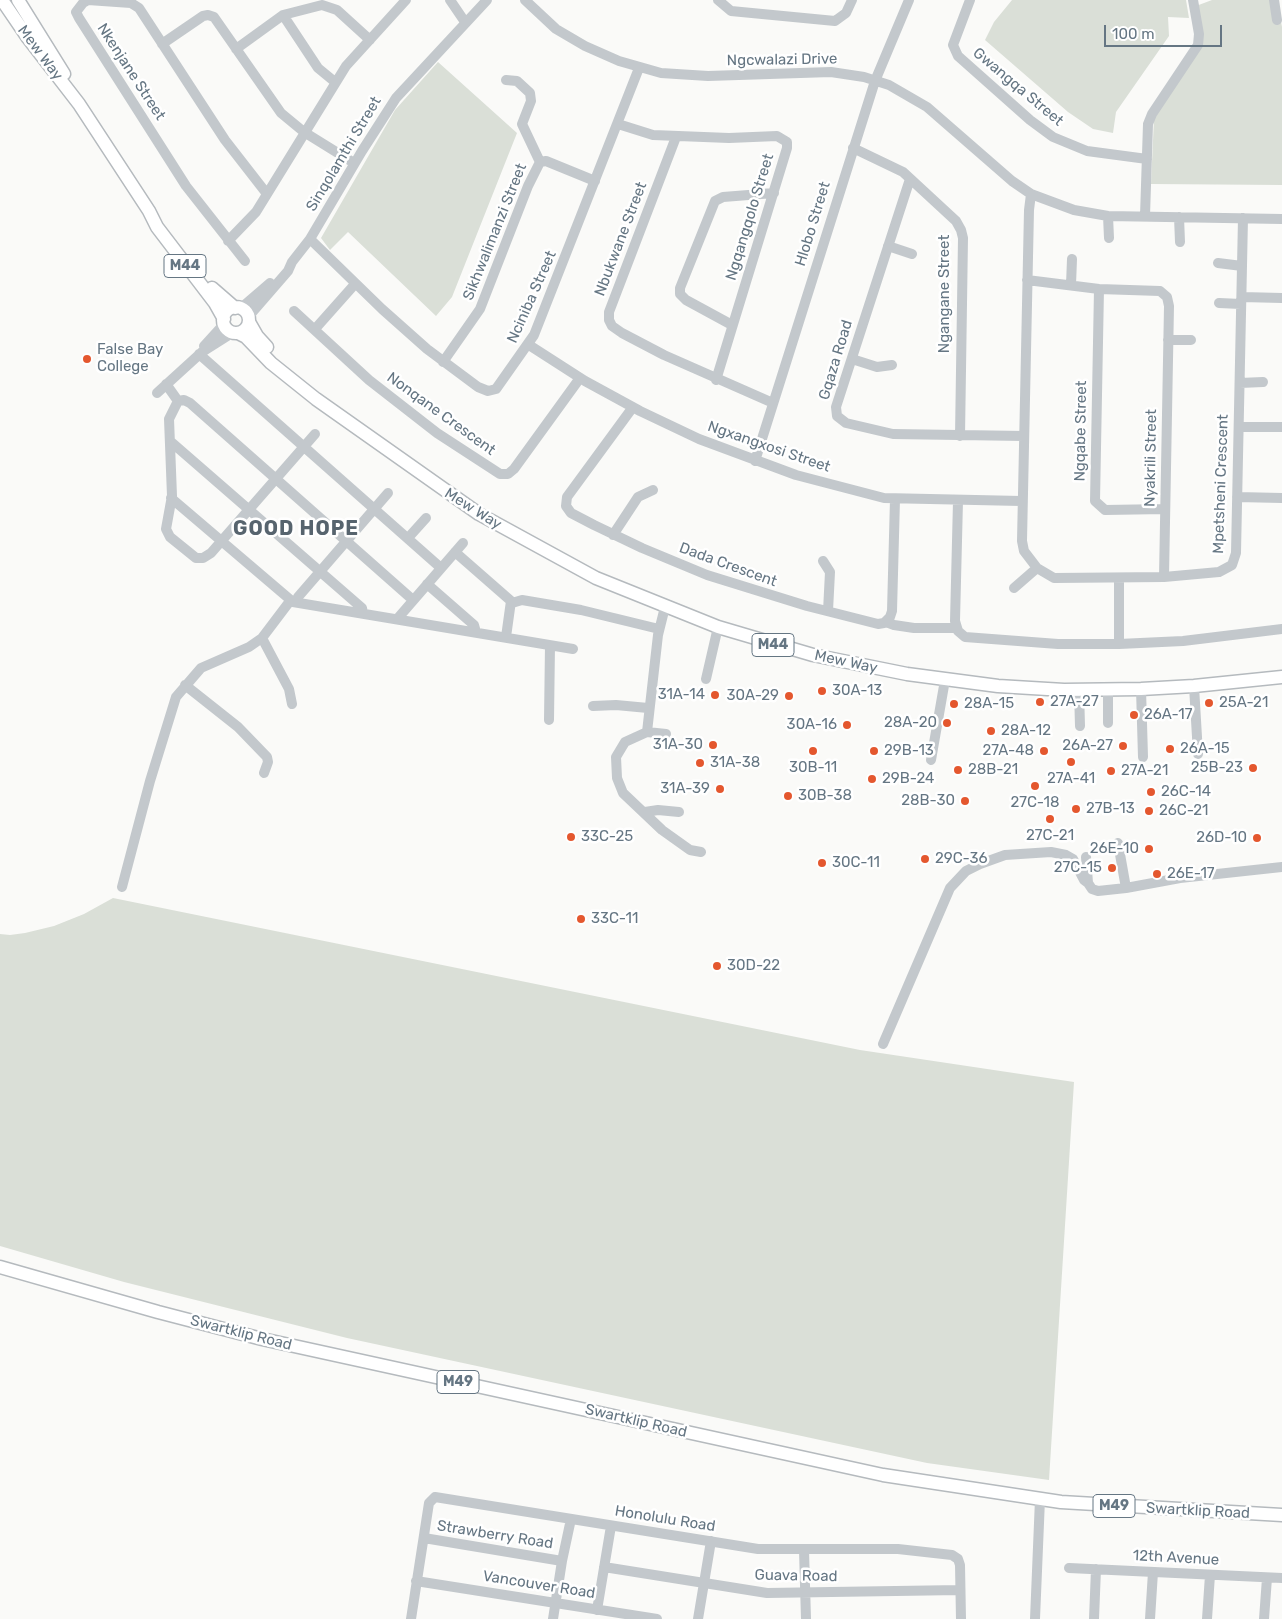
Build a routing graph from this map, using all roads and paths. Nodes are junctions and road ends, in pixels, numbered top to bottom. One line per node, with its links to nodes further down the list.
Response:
1 (2, 0): 25 (main road, Mew Way / M44)
2 (11, 0): 17 (main road)
3 (18, 0): 17 (main road, Mew Way / M44)
4 (406, 0): 18 (street)
5 (450, 0): 16 (street)
6 (487, 0): 16 (street, Sinqolamthi Street)
7 (525, 0): 21 (street, Ngcwalazi Drive)
8 (718, 0): 9 (street)
9 (852, 0)
10 (909, 0): 23 (street, Hlobo Street)
11 (970, 0): 30 (street, Gwangqa Street)
12 (1193, 0): 30 (street)
13 (1274, 0): 15 (street)
14 (283, 15): 18 (street); 20 (street); 24 (street)
15 (1277, 20)
16 (465, 22): 32 (street, Sinqolamthi Street)
17 (35, 26): 25 (main road, Mew Way / M44)
18 (370, 40): 24 (street)
19 (162, 44): 20 (street); 36 (street, Nkenjane Street); 46 (street, Nkenjane Street)
20 (236, 49): 27 (street)
21 (639, 68): 23 (street, Ngcwalazi Drive); 26 (street, Nciniba Street)
22 (506, 80): 31 (street)
23 (875, 81): 29 (street, Hlobo Street); 37 (street, Ngcwalazi Drive)
24 (335, 82): 27 (street)
25 (79, 104): 38 (main road, Mew Way / M44)
26 (618, 124): 28 (street, Ngqangqolo Street); 34 (street, Nciniba Street)
27 (304, 132): 32 (street); 36 (street)
28 (676, 137): 35 (street, Ngqangqolo Street); 74 (street, Nbukwane Street)
29 (854, 148): 33 (street, Ngangane Street); 81 (street, Hlobo Street)
30 (1147, 159): 40 (street)
31 (540, 162): 34 (street, Sikhwalimanzi Street); 71 (street, Sikhwalimanzi Street)
32 (354, 163): 45 (street, Sinqolamthi Street)
33 (910, 178): 48 (street, Gqaza Road); 86 (street, Ngangane Street)
34 (595, 181): 68 (street, Nciniba Street)
35 (774, 193): 63 (street, Ngqangqolo Street); 63 (street)
36 (267, 194): 46 (street)
37 (1031, 194): 39 (street, Ngcwalazi Drive); 54 (street)
38 (149, 211): 62 (main road, Mew Way / M44); 64 (main road, Mew Way / M44)
39 (1108, 216): 40 (street, Ngcwalazi Drive); 44 (street)
40 (1145, 216): 41 (street, Ngcwalazi Drive)
41 (1179, 217): 42 (street, Ngcwalazi Drive); 47 (street)
42 (1243, 218): 43 (street, Ngcwalazi Drive); 53 (street, Mpetsheni Crescent)
43 (1282, 219)
44 (1109, 238)
45 (310, 239): 55 (street, Nciniba Street); 62 (street, Sinqolamthi Street)
46 (228, 241): 51 (street, Nkenjane Street)
47 (1180, 242)
48 (888, 246): 49 (street); 70 (street, Gqaza Road)
49 (912, 254)
50 (1072, 259): 56 (street)
51 (245, 260)
52 (1218, 263): 53 (street)
53 (1242, 266): 59 (street, Mpetsheni Crescent)
54 (1028, 280): 56 (street, Nyakrili Street); 87 (street)
55 (356, 284): 65 (street); 71 (street, Nciniba Street)
56 (1071, 285): 57 (street, Nyakrili Street)
57 (1099, 289): 66 (street, Nyakrili Street); 102 (street, Ngqabe Street)
58 (1282, 298): 59 (street)
59 (1241, 301): 60 (street); 76 (street, Mpetsheni Crescent)
60 (1219, 302)
61 (294, 311): 65 (street, Nonqane Crescent)
62 (244, 314): 64 (main road); 64 (main road); 80 (main road, Mew Way / M44)
63 (732, 325): 74 (street, Ngqangqolo Street)
64 (229, 327): 69 (street); 80 (main road, Mew Way / M44)
65 (315, 330): 73 (street, Nonqane Crescent)
66 (1168, 340): 67 (street); 102 (street, Nyakrili Street)
67 (1191, 340)
68 (529, 345): 71 (street, Nciniba Street); 73 (street, Ngxangxosi Street)
69 (200, 353): 77 (street); 89 (street)
70 (852, 359): 72 (street); 86 (street, Gqaza Road)
71 (443, 362)
72 (892, 365)
73 (580, 378): 82 (street, Ngxangxosi Street)
74 (716, 380): 81 (street, Nbukwane Street)
75 (1263, 382): 76 (street)
76 (1240, 383): 83 (street, Mpetsheni Crescent)
77 (166, 384): 78 (street); 79 (street)
78 (156, 393)
79 (178, 401): 88 (street); 91 (street)
80 (324, 402): 121 (main road, Mew Way / M44)
81 (773, 403): 90 (street, Hlobo Street)
82 (633, 407): 90 (street, Ngxangxosi Street); 104 (street, Dada Crescent)
83 (1239, 427): 84 (street); 94 (street, Mpetsheni Crescent)
84 (1282, 427)
85 (315, 434): 89 (street)
86 (960, 436): 87 (street, Gqaza Road)
87 (1024, 436): 99 (street)
88 (170, 441): 95 (street); 100 (street)
89 (304, 447): 91 (street); 101 (street)
90 (755, 461): 97 (street, Ngxangxosi Street)
91 (276, 479): 100 (street); 107 (street)
92 (653, 490): 104 (street)
93 (388, 493): 101 (street)
94 (1237, 497): 96 (street); 114 (street, Mpetsheni Crescent)
95 (171, 498): 106 (street); 106 (street)
96 (1282, 498)
97 (895, 499): 98 (street, Ngxangxosi Street); 125 (street)
98 (958, 501): 99 (street, Ngxangxosi Street); 127 (street)
99 (1022, 501): 112 (street)
100 (250, 509): 106 (street); 113 (street)
101 (374, 509): 105 (street); 107 (street)
102 (1165, 509): 114 (street, Nyakrili Street)
103 (426, 518): 105 (street)
104 (613, 535): 122 (street, Dada Crescent)
105 (408, 538): 111 (street)
106 (222, 540): 119 (street)
107 (347, 541): 113 (street); 118 (street)
108 (463, 543): 109 (street)
109 (455, 552): 111 (street); 120 (street)
110 (823, 561): 122 (street)
111 (441, 568): 116 (street)
112 (1037, 568): 115 (street, Mpetsheni Crescent); 117 (street)
113 (320, 571): 119 (street); 123 (street)
114 (1164, 578): 115 (street, Mpetsheni Crescent)
115 (1119, 579): 133 (street)
116 (427, 584): 118 (street); 130 (street)
117 (1014, 588)
118 (414, 600): 124 (street)
119 (293, 602): 123 (street); 132 (street)
120 (512, 603): 128 (street); 131 (street)
121 (665, 607): 126 (main road, Mew Way / M44); 128 (street)
122 (828, 611): 125 (street, Dada Crescent)
123 (363, 613): 124 (street)
124 (398, 618): 130 (street)
125 (886, 622): 127 (street, Dada Crescent)
126 (718, 628): 137 (street); 138 (main road, Mew Way / M44)
127 (956, 628): 133 (street)
128 (659, 629): 146 (street)
129 (1282, 629): 133 (street)
130 (476, 632): 131 (street)
131 (506, 637): 134 (street)
132 (262, 638): 139 (street); 144 (street)
133 (1119, 644)
134 (550, 645): 135 (street); 147 (street)
135 (573, 649)
136 (1282, 677): 140 (main road, Mew Way / M44)
137 (706, 679)
138 (945, 680): 142 (main road, Mew Way / M44); 154 (street)
139 (185, 685): 155 (street); 163 (street)
140 (1194, 686): 141 (main road, Mew Way / M44); 152 (street)
141 (1142, 689): 143 (main road, Mew Way / M44); 153 (street)
142 (1079, 690): 143 (main road, Mew Way / M44); 149 (street)
143 (1108, 690): 148 (street)
144 (292, 704)
145 (593, 706): 146 (street)
146 (648, 708): 150 (street)
147 (549, 720)
148 (1108, 723)
149 (1080, 726)
150 (647, 732): 151 (street); 156 (street)
151 (666, 734)
152 (1198, 754)
153 (1143, 757)
154 (931, 760)
155 (264, 774)
156 (645, 812): 157 (street); 159 (street)
157 (679, 812)
158 (1118, 843): 164 (street)
159 (701, 852)
160 (1086, 857): 162 (street)
161 (1282, 866): 164 (street)
162 (1088, 883): 164 (street); 165 (street)
163 (122, 887)
164 (1126, 888)
165 (884, 1044)
166 (0, 1267): 167 (main road, Swartklip Road / M49)
167 (1040, 1499): 168 (main road, Swartklip Road / M49); 194 (street)
168 (1282, 1515)
169 (571, 1520): 170 (street, Honolulu Road); 171 (street, Honolulu Road); 174 (street)
170 (611, 1526): 172 (street, Honolulu Road); 175 (street)
171 (424, 1538): 174 (street, Strawberry Road); 182 (street, Honolulu Road)
172 (711, 1541): 173 (street, Honolulu Road); 183 (street)
173 (804, 1550): 184 (street, Honolulu Road); 185 (street)
174 (562, 1561): 186 (street)
175 (604, 1567): 183 (street, Guava Road); 187 (street)
176 (1068, 1568): 177 (street, 12th Avenue)
177 (1096, 1569): 178 (street, 12th Avenue); 195 (street)
178 (1153, 1572): 179 (street, 12th Avenue); 196 (street)
179 (1210, 1575): 180 (street, 12th Avenue); 197 (street)
180 (1266, 1578): 181 (street, 12th Avenue); 198 (street)
181 (1282, 1578)
182 (416, 1581): 186 (street, Vancouver Road); 188 (street, Honolulu Road)
183 (704, 1583): 185 (street, Guava Road); 191 (street)
184 (960, 1590): 185 (street, Guava Road); 193 (street, Honolulu Road)
185 (806, 1593): 192 (street)
186 (556, 1603): 187 (street, Vancouver Road); 189 (street)
187 (597, 1610): 190 (street, Vancouver Road)
188 (411, 1619)
189 (553, 1619)
190 (657, 1619)
191 (698, 1619)
192 (806, 1619)
193 (961, 1619)
194 (1035, 1619)
195 (1094, 1619)
196 (1150, 1619)
197 (1207, 1619)
198 (1264, 1619)

